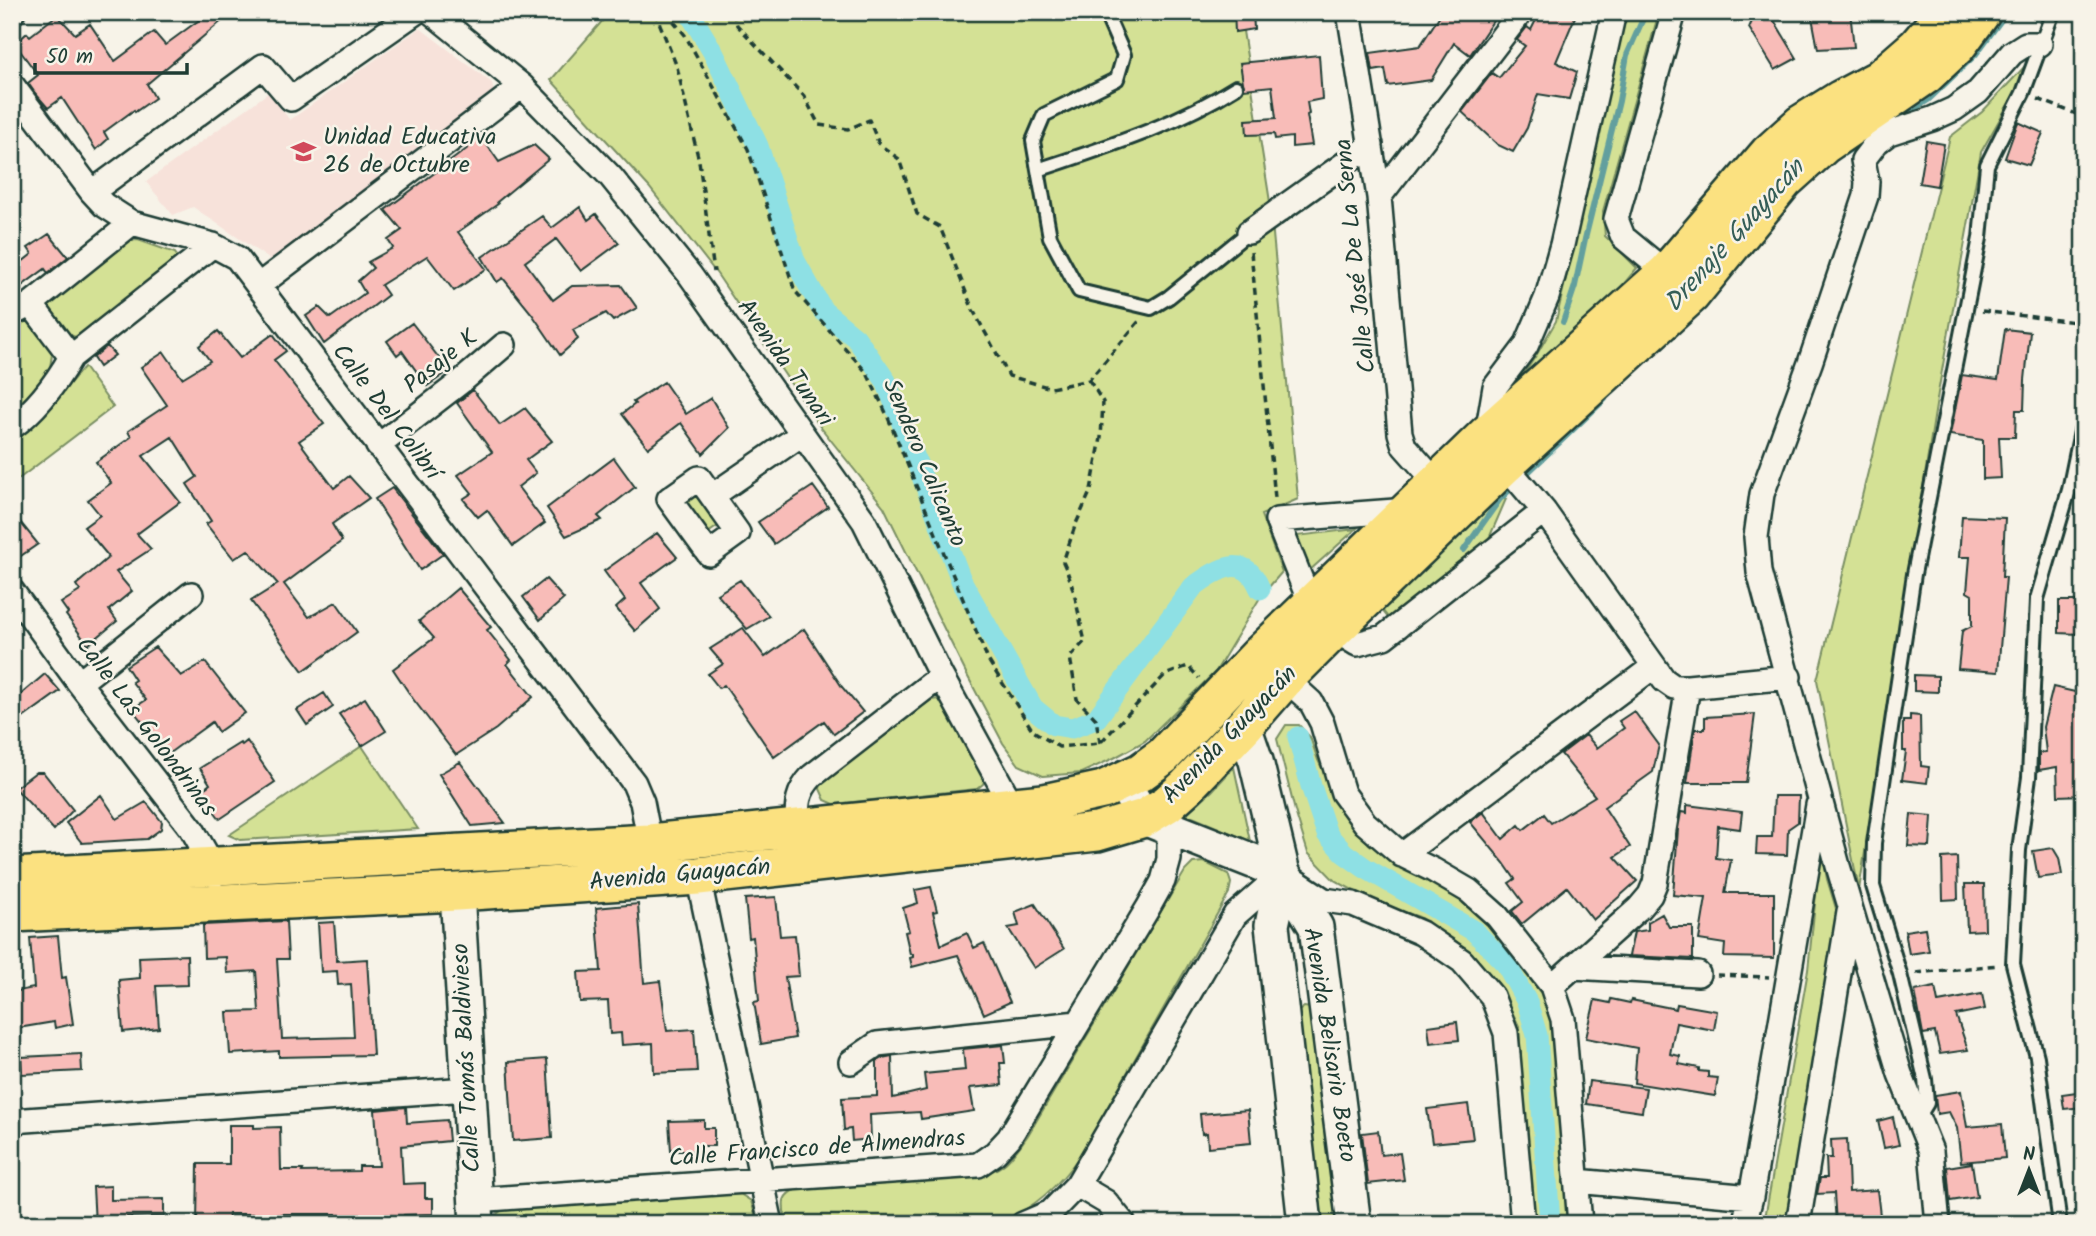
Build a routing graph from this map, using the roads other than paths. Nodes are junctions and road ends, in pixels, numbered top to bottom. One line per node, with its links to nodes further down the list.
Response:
1 (416, 12): 19 (street)
2 (430, 12): 13 (street, Avenida Tunari)
3 (1105, 12): 18 (lane)
4 (1349, 12): 16 (street, Calle José De La Serna)
5 (1521, 12): 20 (street)
6 (1614, 12): 32 (street)
7 (1674, 12): 24 (street)
8 (1946, 12): 15 (main road, Avenida Guayacán)
9 (1982, 12): 15 (main road, Avenida Guayacán)
10 (2053, 12): 11 (lane)
11 (2040, 44): 17 (street); 70 (lane)
12 (12, 85): 19 (street, Calle Del Colibrí)
13 (522, 86): 25 (street); 31 (street, Avenida Tunari)
14 (1236, 87): 18 (lane)
15 (1812, 134): 17 (street); 24 (main road, Avenida Guayacán)
16 (1371, 145): 20 (street, Calle José De La Serna); 22 (street)
17 (1863, 160): 45 (street)
18 (1038, 170): 22 (lane)
19 (92, 192): 21 (street, Calle Del Colibrí)
20 (1379, 197): 35 (street, Calle José De La Serna)
21 (132, 223): 23 (street, Calle Del Colibrí); 26 (street)
22 (1249, 232)
23 (213, 245): 25 (street, Calle Del Colibrí); 28 (street)
24 (1679, 284): 32 (main road, Avenida Guayacán); 34 (main road, Avenida Guayacán)
25 (258, 286): 33 (street, Calle Del Colibrí)
26 (22, 309): 28 (street)
27 (504, 345): 33 (street, Pasaje K)
28 (71, 357): 30 (street)
29 (2084, 418): 87 (lane)
30 (12, 427)
31 (802, 434): 36 (street); 44 (street, Avenida Tunari)
32 (1487, 434): 34 (street); 35 (main road, Avenida Guayacán)
33 (378, 446): 54 (street, Calle Del Colibrí)
34 (1505, 465): 38 (street); 41 (main road, Avenida Guayacán)
35 (1436, 482): 37 (main road, Avenida Guayacán)
36 (712, 496)
37 (1408, 510): 41 (main road, Avenida Guayacán); 41 (street)
38 (1544, 511): 41 (street); 43 (street)
39 (12, 591): 46 (street, Calle Las Golondrinas)
40 (191, 594): 46 (street)
41 (1322, 617): 42 (main road, Avenida Guayacán)
42 (1272, 667): 48 (main road, Avenida Guayacán); 49 (main road, Avenida Guayacán); 55 (street)
43 (1653, 667): 47 (street); 55 (street)
44 (941, 676): 51 (street, Avenida Tunari); 53 (street)
45 (1788, 677): 47 (street); 50 (street)
46 (79, 683): 56 (street, Calle Las Golondrinas)
47 (1688, 687): 64 (street)
48 (1244, 726): 52 (main road, Avenida Guayacán); 57 (street, Avenida Belisario Boeto)
49 (1122, 780): 51 (main road, Avenida Guayacán); 52 (street)
50 (1819, 795): 62 (street); 75 (street)
51 (1013, 807): 53 (main road, Avenida Guayacán)
52 (1156, 823): 57 (street); 58 (main road, Avenida Guayacán); 67 (street, Calle Francisco de Almendras)
53 (797, 828): 54 (main road, Avenida Guayacán)
54 (650, 843): 56 (main road, Avenida Guayacán)
55 (1402, 855): 66 (street)
56 (214, 866): 59 (main road, Avenida Guayacán); 61 (street, Calle Las Golondrinas)
57 (1283, 873): 74 (street); 80 (street, Avenida Belisario Boeto); 81 (street, Avenida Belisario Boeto); 82 (street)
58 (698, 876): 60 (main road, Avenida Guayacán); 72 (street)
59 (12, 877)
60 (457, 892): 61 (main road, Avenida Guayacán); 69 (street, Calle Tomás Baldivieso)
61 (219, 902): 63 (main road, Avenida Guayacán)
62 (1850, 906): 70 (street); 85 (street)
63 (12, 913)
64 (1573, 967): 65 (street); 66 (street)
65 (1698, 974)
66 (1552, 986): 73 (street)
67 (1078, 1023): 68 (street); 72 (street, Calle Francisco de Almendras)
68 (851, 1062)
69 (468, 1089): 71 (street); 76 (street, Calle Tomás Baldivieso)
70 (1919, 1116): 86 (street)
71 (12, 1121)
72 (762, 1180): 76 (street, Calle Francisco de Almendras); 77 (street)
73 (1576, 1181): 75 (street); 83 (street)
74 (1077, 1185): 78 (street); 79 (street)
75 (1751, 1197): 84 (street)
76 (476, 1212)
77 (771, 1224)
78 (1023, 1224)
79 (1124, 1224)
80 (1305, 1224)
81 (1354, 1224)
82 (1522, 1224)
83 (1580, 1224)
84 (1744, 1224)
85 (1798, 1224)
86 (1938, 1224)
87 (2060, 1224)

